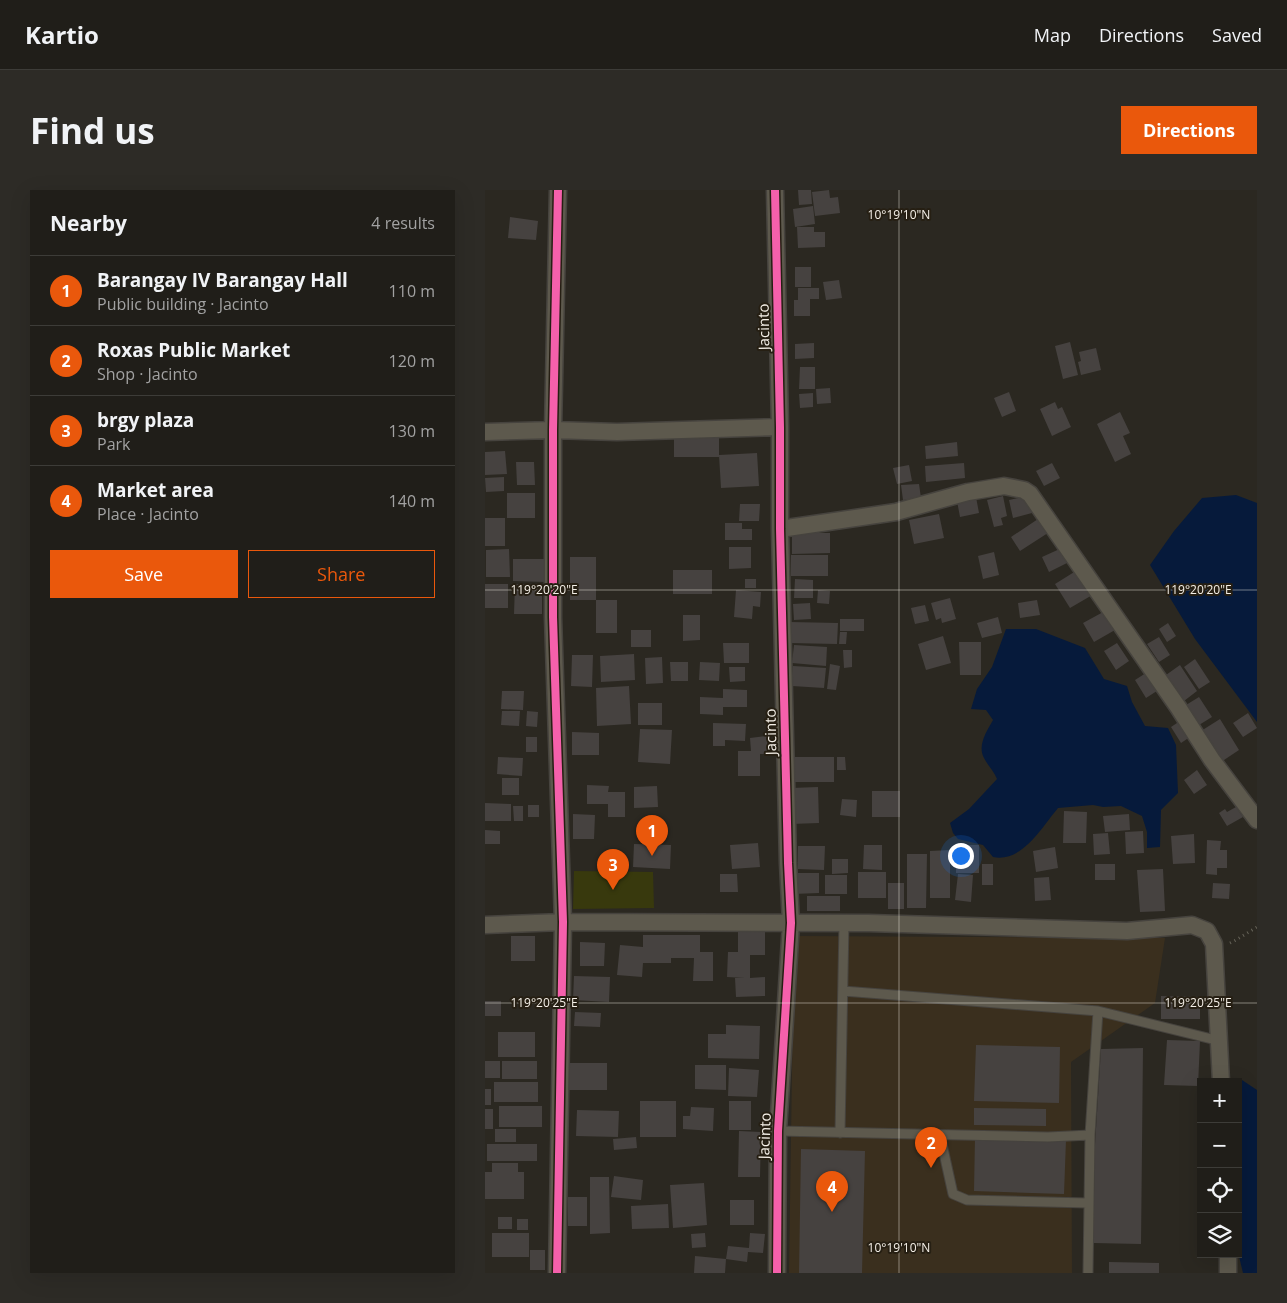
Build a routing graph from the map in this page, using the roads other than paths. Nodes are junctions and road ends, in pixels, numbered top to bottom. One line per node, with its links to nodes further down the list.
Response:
1 (558, 190): 4 (street)
2 (775, 190): 3 (street, Jacinto)
3 (781, 427): 4 (street); 6 (street, Jacinto)
4 (553, 430): 5 (street); 8 (street)
5 (485, 432)
6 (780, 529): 7 (street); 9 (street, Jacinto)
7 (1257, 820)
8 (563, 922): 9 (street); 11 (street); 22 (street)
9 (791, 923): 10 (street); 16 (street, Jacinto)
10 (844, 923): 12 (lane); 14 (street)
11 (485, 925)
12 (843, 991): 13 (lane); 17 (lane)
13 (1098, 1011): 14 (lane); 19 (lane)
14 (1220, 1041): 15 (street)
15 (1221, 1078)
16 (778, 1132): 17 (lane); 23 (street, Jacinto)
17 (841, 1133): 18 (lane)
18 (941, 1135): 19 (lane); 20 (lane)
19 (1090, 1135): 20 (lane)
20 (1088, 1202): 24 (lane)
21 (1228, 1258): 25 (street)
22 (557, 1273)
23 (777, 1273)
24 (1087, 1273)
25 (1228, 1273)

